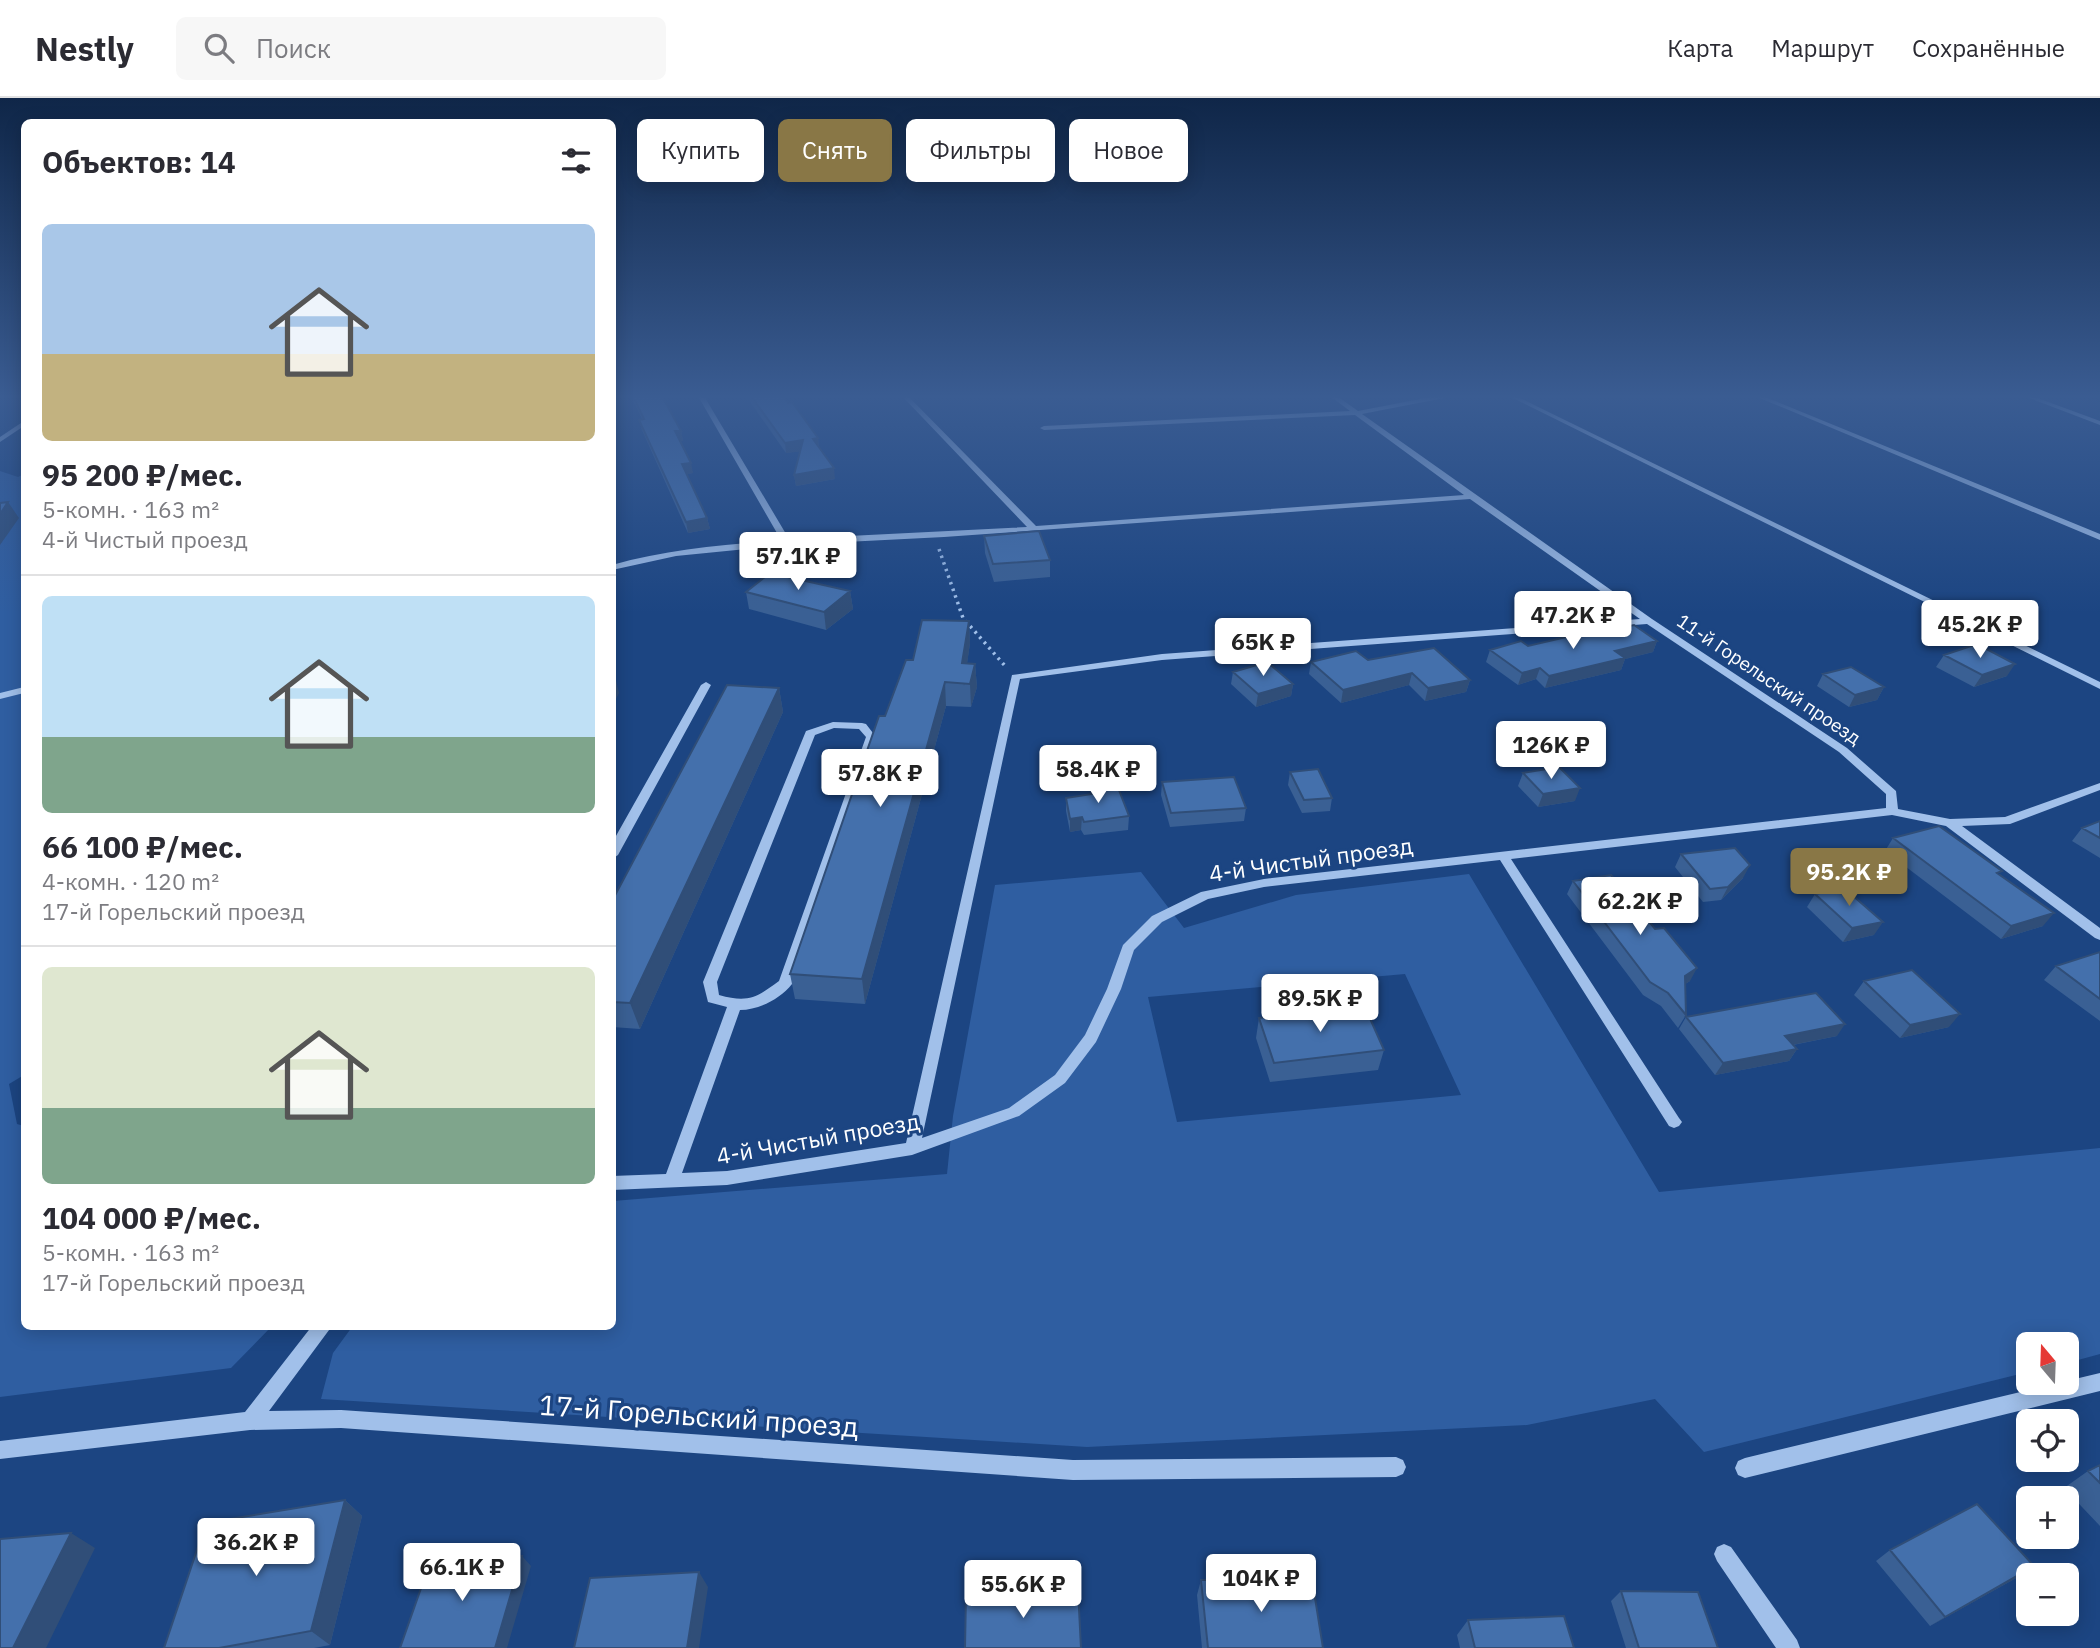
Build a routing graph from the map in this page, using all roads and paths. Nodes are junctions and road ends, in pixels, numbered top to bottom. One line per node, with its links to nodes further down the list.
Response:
1 (743, 468): 10 (street)
2 (975, 468): 7 (street)
3 (1433, 468): 6 (street, 11-й Горельский проезд)
4 (1659, 468): 15 (street)
5 (1933, 468): 9 (street)
6 (1472, 497): 7 (street); 12 (street, 11-й Горельский проезд)
7 (1033, 528): 8 (street)
8 (934, 535): 10 (street); 13 (path)
9 (2100, 537)
10 (786, 542): 11 (street)
11 (616, 567)
12 (1649, 621): 13 (street); 19 (street, 11-й Горельский проезд)
13 (1016, 677): 26 (street)
14 (706, 685): 21 (street)
15 (2100, 686)
16 (21, 691): 17 (street)
17 (0, 696)
18 (2100, 786): 20 (street, 4-й Чистый проезд)
19 (1892, 811): 20 (street, 4-й Чистый проезд); 22 (street, 4-й Чистый проезд)
20 (1950, 823): 23 (street)
21 (616, 848)
22 (1503, 855): 25 (street); 26 (street, 4-й Чистый проезд)
23 (2100, 935)
24 (735, 1005): 24 (street); 27 (street)
25 (1674, 1122)
26 (912, 1148): 27 (street, 4-й Чистый проезд)
27 (671, 1181): 28 (street, 4-й Чистый проезд)
28 (616, 1183)
29 (320, 1330): 31 (street)
30 (2100, 1382): 34 (street)
31 (250, 1421): 32 (street, 17-й Горельский проезд); 33 (street, 17-й Горельский проезд)
32 (0, 1450)
33 (1396, 1467)
34 (1745, 1468)
35 (1724, 1554): 36 (street)
36 (1789, 1648)

